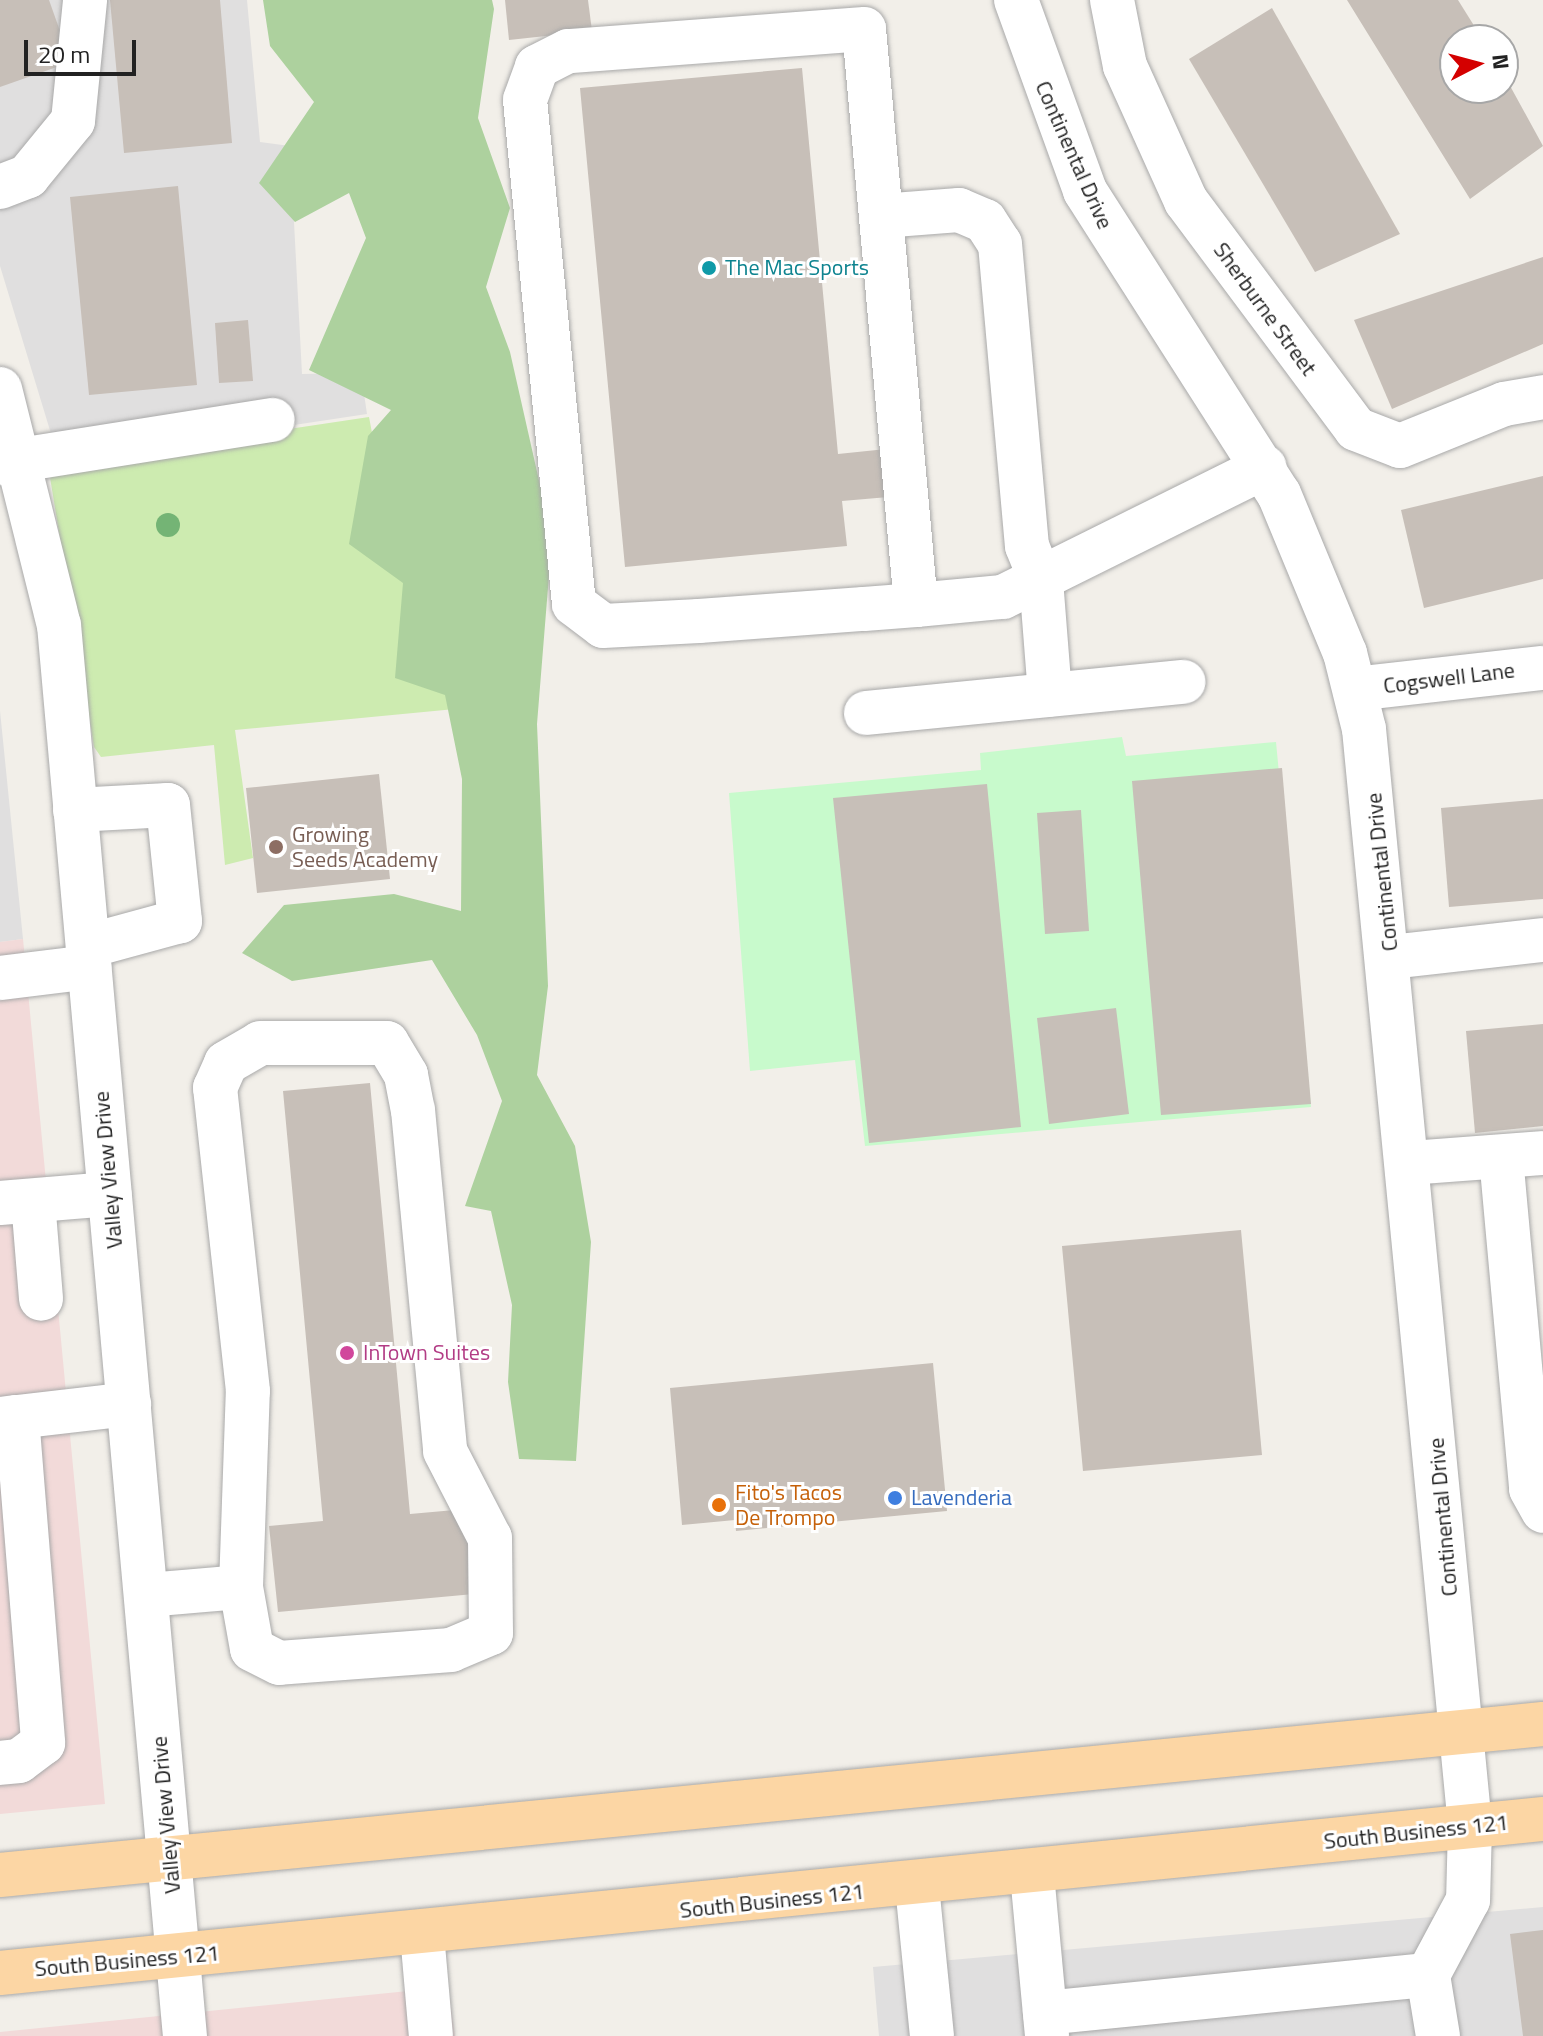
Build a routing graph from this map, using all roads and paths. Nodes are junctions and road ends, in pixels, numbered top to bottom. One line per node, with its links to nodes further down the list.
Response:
1 (85, 0): 4 (street)
2 (1016, 0): 10 (street, Continental Drive)
3 (1112, 0): 7 (street, Sherburne Street)
4 (0, 187)
5 (881, 216): 11 (street); 12 (street); 12 (street)
6 (0, 389): 9 (street, Valley View Drive)
7 (1543, 397)
8 (273, 420): 9 (street)
9 (11, 461): 18 (street, Valley View Drive)
10 (1265, 467): 11 (street); 15 (street, Continental Drive)
11 (1041, 580): 12 (street); 16 (street)
12 (916, 605)
13 (1543, 668): 15 (street, Cogswell Lane)
14 (1183, 682): 16 (street)
15 (1355, 689): 21 (street, Continental Drive)
16 (1050, 695): 17 (street)
17 (866, 713)
18 (75, 810): 20 (street, Valley View Drive); 20 (street)
19 (1543, 940): 21 (street)
20 (88, 956): 22 (street); 25 (street, Valley View Drive)
21 (1391, 957): 24 (street, Continental Drive)
22 (0, 978)
23 (1522, 1155): 24 (street); 30 (street)
24 (1410, 1163): 34 (street, Continental Drive)
25 (110, 1194): 26 (street); 28 (street, Valley View Drive)
26 (17, 1202): 27 (street)
27 (41, 1299)
28 (129, 1404): 29 (street); 32 (street, Valley View Drive)
29 (8, 1418): 35 (street)
30 (1543, 1511)
31 (241, 1587): 31 (street); 32 (street)
32 (147, 1595): 38 (street, Valley View Drive)
33 (1543, 1724): 34 (main road)
34 (1463, 1732): 37 (street, Continental Drive); 38 (main road)
35 (0, 1763)
36 (1543, 1819): 37 (main road, South Business 121)
37 (1470, 1826): 39 (main road, South Business 121); 45 (street, Continental Drive)
38 (170, 1860): 40 (main road); 43 (street, Valley View Drive)
39 (1032, 1874): 41 (main road, South Business 121); 46 (street)
40 (0, 1875)
41 (917, 1886): 42 (main road, South Business 121); 49 (street)
42 (422, 1934): 43 (main road, South Business 121); 48 (street)
43 (179, 1956): 44 (main road, South Business 121); 47 (street, Valley View Drive)
44 (0, 1973)
45 (1428, 1975): 46 (street); 50 (street)
46 (1046, 2024)
47 (185, 2036)
48 (431, 2036)
49 (932, 2036)
50 (1438, 2036)

